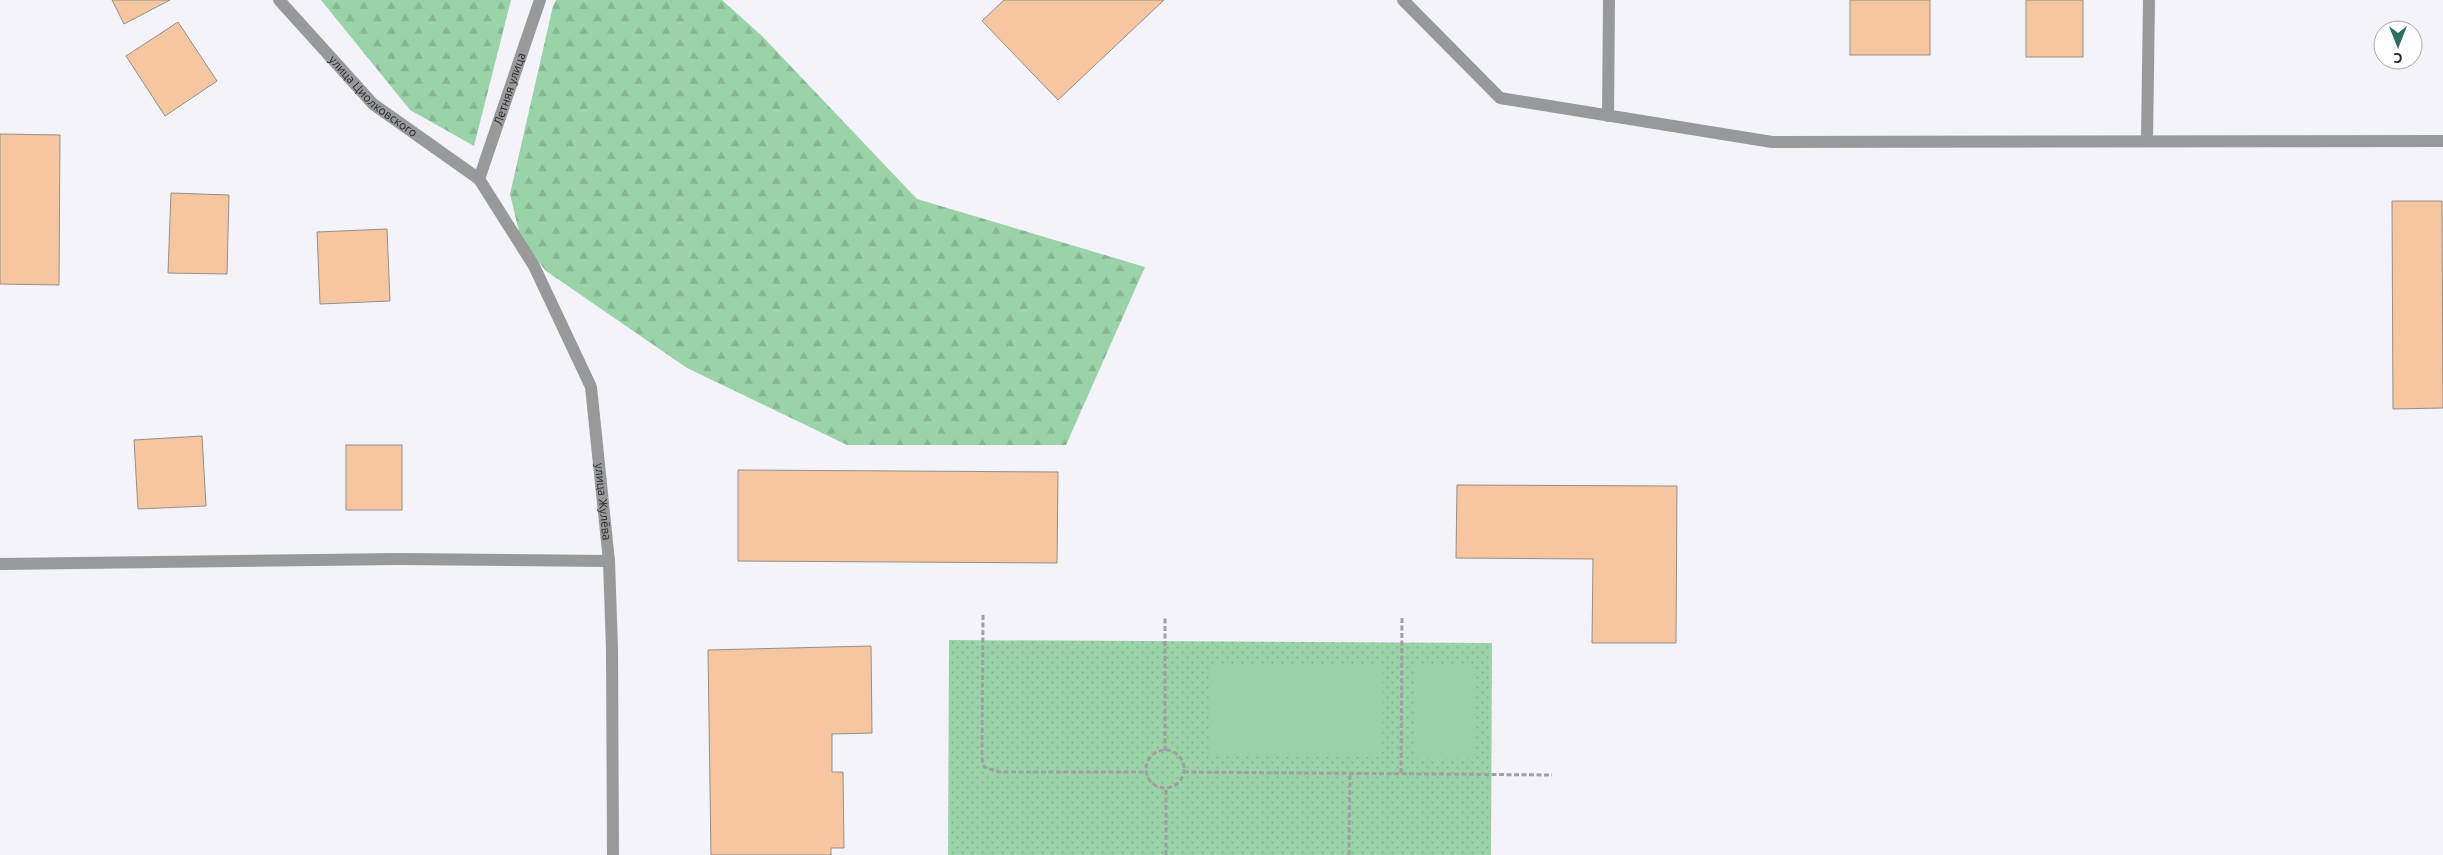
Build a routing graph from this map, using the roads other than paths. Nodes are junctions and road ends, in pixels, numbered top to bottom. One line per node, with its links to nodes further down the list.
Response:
1 (279, 0): 9 (street, улица Циолковского)
2 (540, 0): 9 (street, Летняя улица)
3 (1403, 0): 6 (street)
4 (1609, 0): 6 (street)
5 (2149, 0): 7 (street)
6 (1608, 116): 7 (street)
7 (2147, 140): 8 (street)
8 (2443, 141)
9 (479, 179): 10 (street, улица Жулёва)
10 (609, 561): 11 (street); 12 (street, улица Жулёва)
11 (0, 564)
12 (613, 855)

